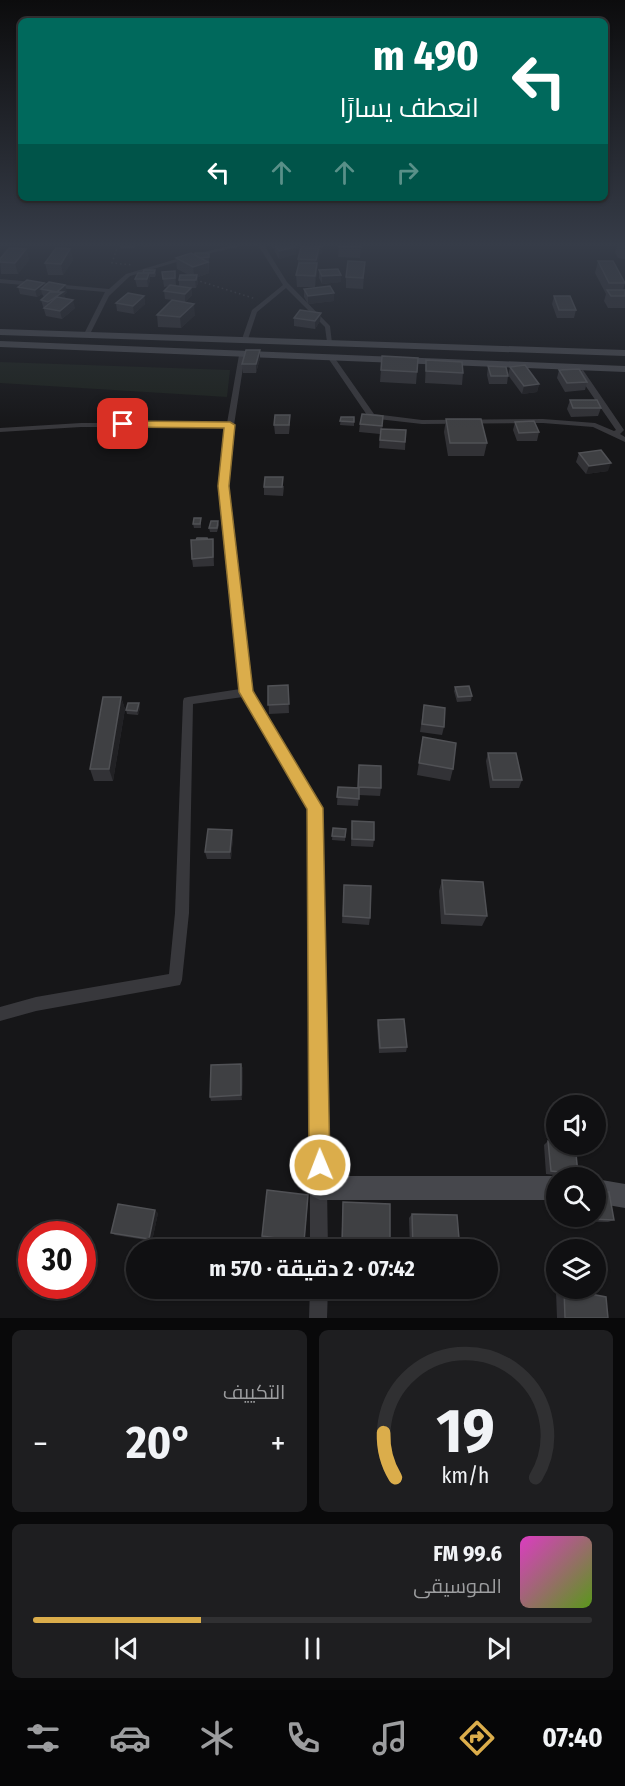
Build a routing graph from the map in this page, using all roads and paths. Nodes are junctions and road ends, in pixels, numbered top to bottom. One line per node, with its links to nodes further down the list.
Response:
1 (100, 307): 5 (street)
2 (260, 307): 7 (street)
3 (308, 307): 8 (street)
4 (0, 332): 5 (main road)
5 (87, 334): 6 (main road)
6 (125, 335): 7 (main road); 12 (main road)
7 (245, 339): 8 (main road)
8 (330, 342): 9 (main road)
9 (379, 343): 11 (main road); 16 (main road)
10 (0, 344): 12 (main road)
11 (519, 349): 13 (main road); 17 (main road)
12 (117, 350): 14 (main road)
13 (625, 353)
14 (242, 355): 15 (main road); 20 (street)
15 (332, 358): 16 (main road); 22 (street)
16 (382, 360): 17 (main road)
17 (517, 366): 18 (main road)
18 (577, 368): 19 (main road); 22 (street)
19 (625, 369)
20 (230, 425): 21 (street); 24 (street)
21 (0, 430)
22 (615, 435): 23 (street)
23 (625, 440)
24 (246, 692): 25 (street); 26 (street)
25 (0, 1014)
26 (320, 1188): 27 (main road); 30 (street)
27 (546, 1188)
28 (606, 1193): 29 (main road)
29 (625, 1196)
30 (319, 1239)
31 (319, 1299): 32 (street)
32 (318, 1318)

